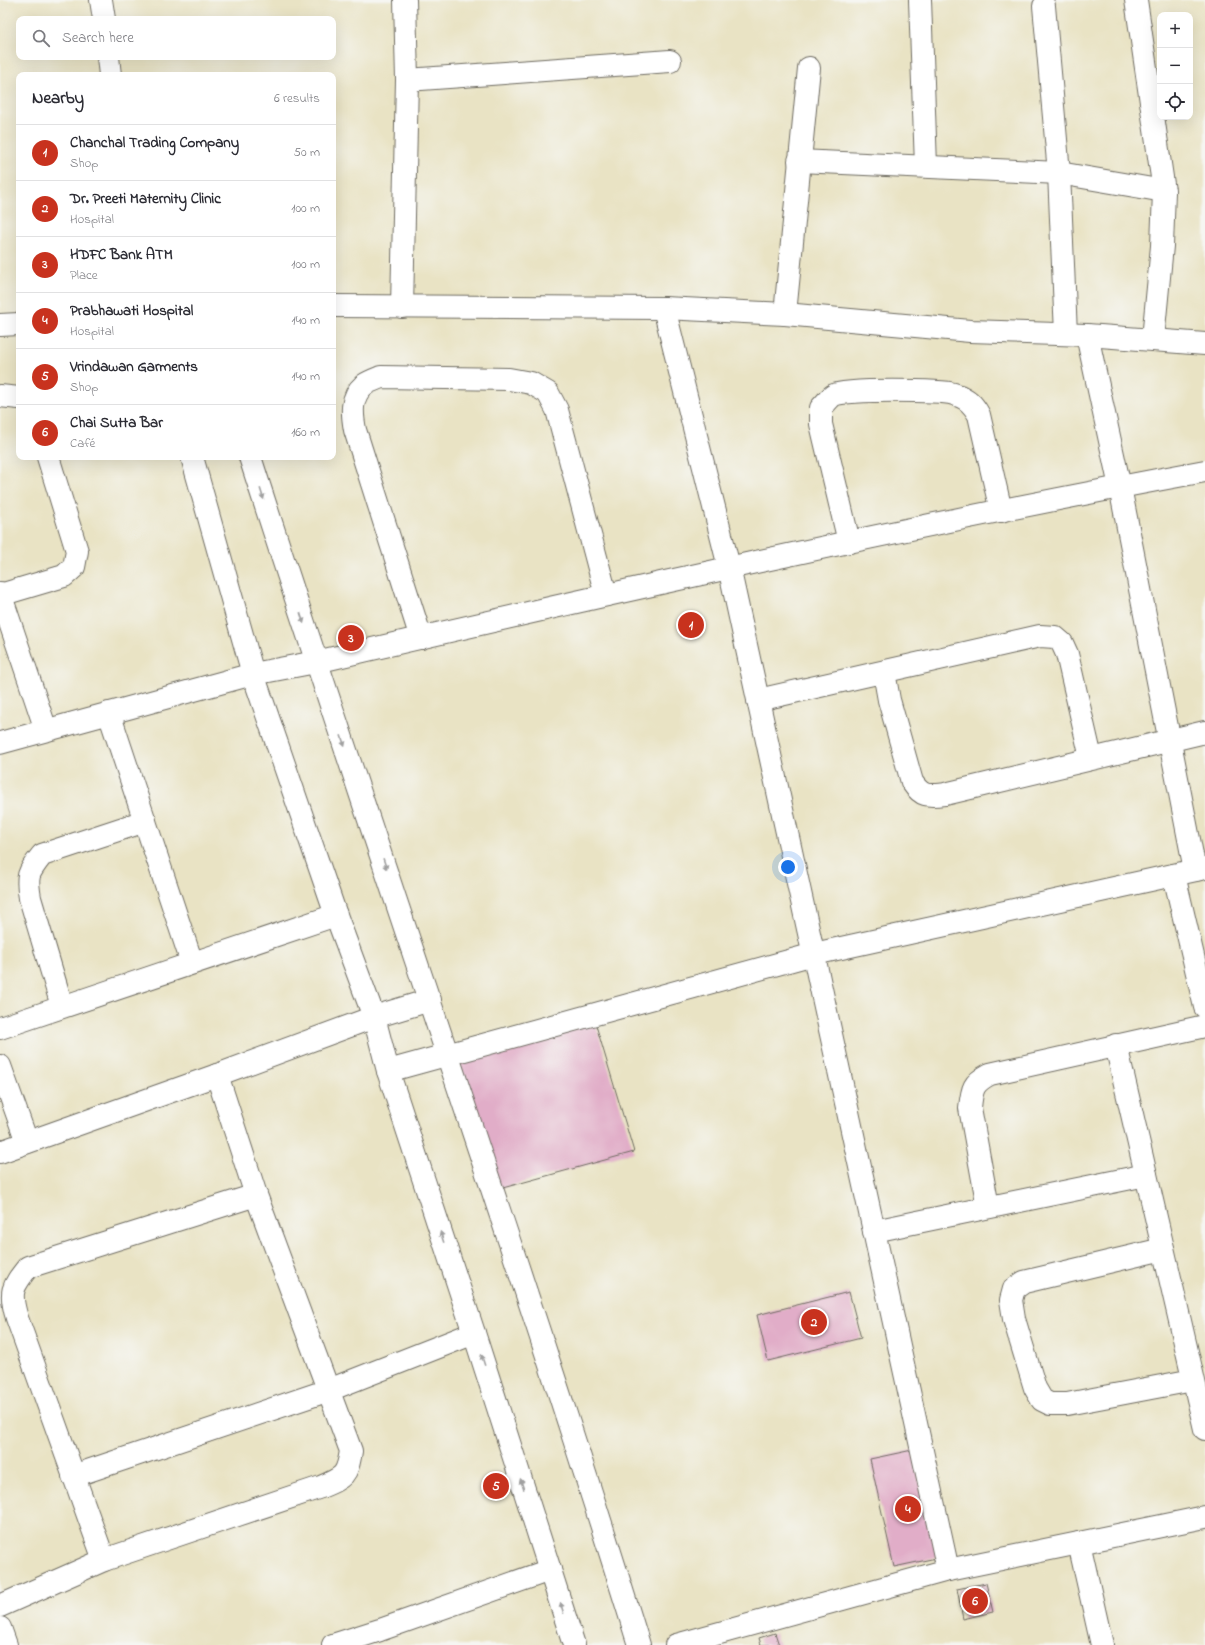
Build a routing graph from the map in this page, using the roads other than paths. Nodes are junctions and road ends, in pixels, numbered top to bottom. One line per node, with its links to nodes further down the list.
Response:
1 (101, 0): 6 (street)
2 (405, 0): 11 (street)
3 (920, 0): 13 (street)
4 (1136, 0): 15 (street)
5 (1044, 6): 14 (street)
6 (104, 16)
7 (108, 60): 10 (street)
8 (670, 61): 11 (street)
9 (809, 68): 12 (street)
10 (110, 72)
11 (407, 80): 17 (street)
12 (799, 161): 13 (street); 19 (street)
13 (926, 166): 14 (street)
14 (1059, 173): 15 (street); 22 (street)
15 (1164, 191): 23 (street)
16 (336, 306): 17 (street)
17 (402, 307): 18 (street)
18 (664, 308): 19 (street); 34 (street)
19 (785, 314): 22 (street)
20 (16, 324): 21 (street)
21 (0, 325)
22 (1076, 335): 23 (street); 31 (street)
23 (1153, 339): 24 (street)
24 (1205, 344)
25 (0, 396): 26 (street)
26 (16, 398)
27 (49, 460): 35 (street)
28 (193, 460): 40 (street)
29 (251, 460): 38 (street, one-way to 38)
30 (1205, 472): 31 (street)
31 (1120, 487): 32 (street); 45 (street)
32 (1002, 511): 33 (street); 33 (street)
33 (849, 542): 34 (street)
34 (729, 567): 36 (street); 41 (street)
35 (0, 594): 43 (street)
36 (606, 595): 37 (street); 37 (street)
37 (421, 638): 38 (street)
38 (316, 662): 40 (street); 54 (street, one-way to 54)
39 (884, 672): 41 (street); 47 (street); 47 (street)
40 (253, 674): 42 (street); 51 (street)
41 (758, 700): 52 (street)
42 (109, 713): 43 (street); 48 (street)
43 (46, 730): 46 (street)
44 (1205, 732): 45 (street)
45 (1170, 740): 47 (street); 49 (street)
46 (0, 743)
47 (1091, 758)
48 (144, 821): 53 (street); 55 (street)
49 (1200, 869): 50 (street)
50 (1174, 875): 52 (street); 56 (street)
51 (336, 915): 53 (street); 57 (street)
52 (814, 954): 61 (street); 70 (street)
53 (192, 963): 55 (street)
54 (430, 1000): 57 (street); 61 (street)
55 (62, 1006): 59 (street)
56 (1205, 1007)
57 (374, 1017): 63 (street); 64 (street)
58 (1205, 1026): 60 (street)
59 (0, 1028)
60 (1116, 1046): 67 (street); 69 (street)
61 (447, 1055): 63 (street); 88 (street)
62 (0, 1066): 65 (street)
63 (388, 1072): 72 (street, one-way to 63)
64 (217, 1075): 65 (street); 68 (street)
65 (27, 1142): 66 (street)
66 (0, 1152)
67 (1146, 1175): 69 (street); 71 (street)
68 (256, 1195): 74 (street); 76 (street)
69 (988, 1207): 70 (street)
70 (874, 1231): 81 (street)
71 (1163, 1249): 73 (street); 73 (street)
72 (474, 1333): 74 (street); 80 (street, one-way to 72)
73 (1193, 1380): 75 (street)
74 (329, 1390): 76 (street); 79 (street)
75 (1205, 1429)
76 (73, 1476): 79 (street)
77 (1205, 1517): 78 (street)
78 (1079, 1543): 81 (street); 90 (street)
79 (104, 1560): 82 (street)
80 (550, 1570): 84 (street); 87 (street, one-way to 80)
81 (948, 1570): 89 (street)
82 (0, 1606)
83 (0, 1628): 85 (street)
84 (383, 1637): 86 (street)
85 (6, 1645)
86 (333, 1645)
87 (574, 1645)
88 (639, 1645)
89 (676, 1645)
90 (1102, 1645)

